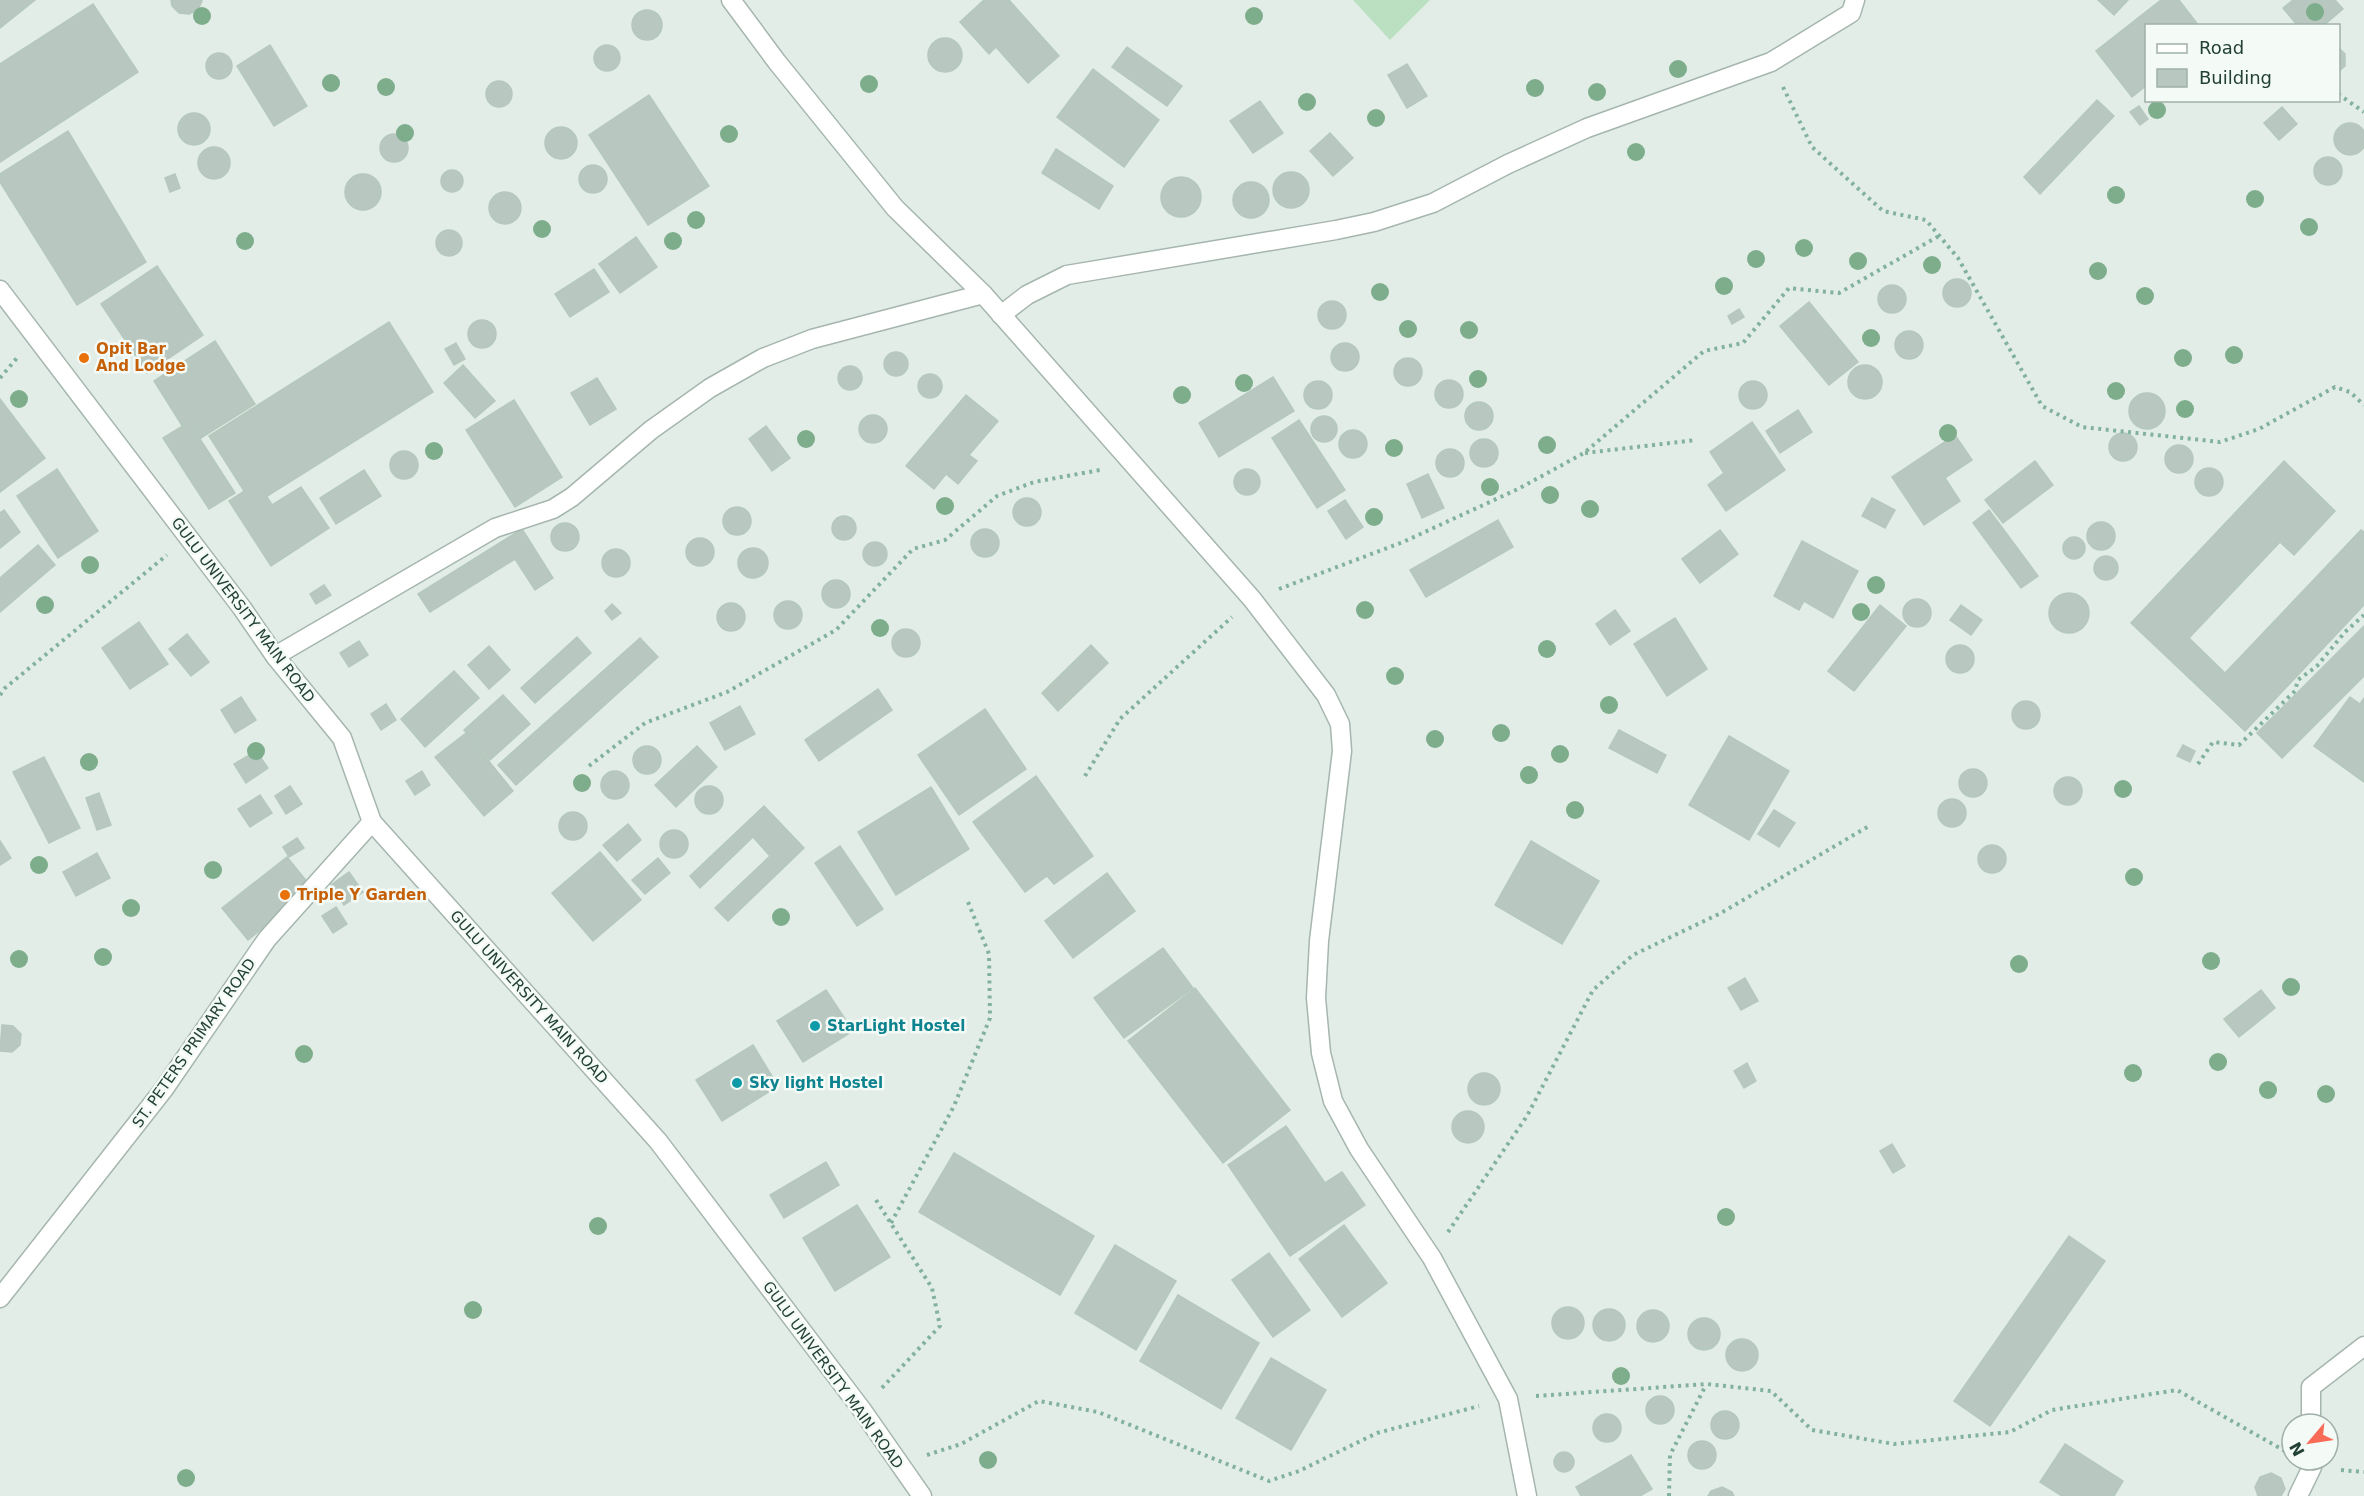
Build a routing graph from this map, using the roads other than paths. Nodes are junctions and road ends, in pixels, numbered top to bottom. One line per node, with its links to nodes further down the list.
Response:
1 (731, 0): 4 (street)
2 (1855, 0): 5 (street)
3 (0, 290): 6 (street, GULU UNIVERSITY MAIN ROAD)
4 (983, 294): 5 (street); 6 (street)
5 (1001, 315): 13 (street)
6 (275, 656): 7 (street, GULU UNIVERSITY MAIN ROAD)
7 (372, 822): 8 (street, ST. PETERS PRIMARY ROAD); 12 (street, GULU UNIVERSITY MAIN ROAD)
8 (0, 1298)
9 (2364, 1346): 10 (street)
10 (2311, 1412)
11 (2310, 1472): 14 (street)
12 (922, 1496)
13 (1527, 1496)
14 (2298, 1496)

